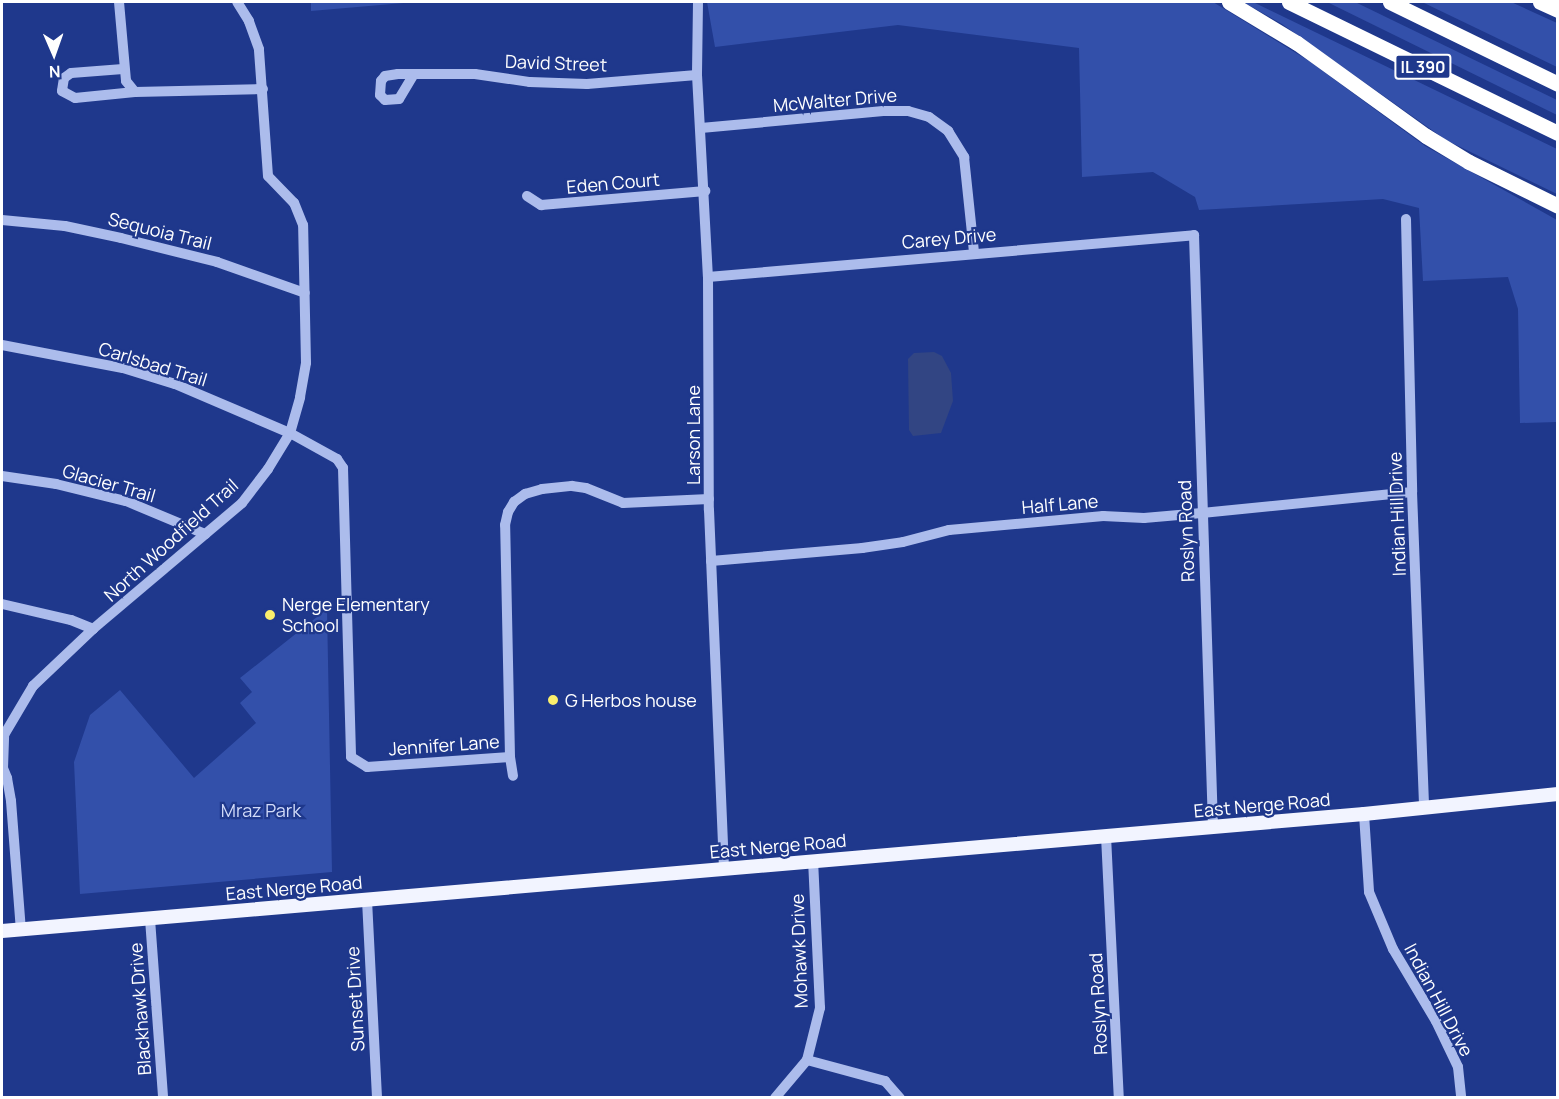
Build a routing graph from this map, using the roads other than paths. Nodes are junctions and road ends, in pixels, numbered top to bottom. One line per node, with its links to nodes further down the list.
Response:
1 (119, 2): 9 (street)
2 (237, 2): 13 (street, North Woodfield Trail)
3 (698, 2): 11 (street, Larson Lane)
4 (1229, 2): 19 (highway)
5 (1289, 2): 16 (highway, IL 390)
6 (1390, 2): 12 (highway, IL 390)
7 (1540, 2): 8 (highway)
8 (1557, 10)
9 (123, 69): 14 (street); 14 (street)
10 (414, 74): 11 (street, David Street)
11 (697, 75): 15 (street, Larson Lane)
12 (1557, 84)
13 (263, 89): 14 (street); 25 (street, North Woodfield Trail)
14 (135, 92)
15 (701, 128): 17 (street, Larson Lane); 23 (street, McWalter Drive)
16 (1557, 133)
17 (705, 191): 18 (street, Eden Court); 24 (street, Larson Lane)
18 (527, 196)
19 (1557, 206)
20 (1406, 219): 29 (street, Indian Hill Drive)
21 (2, 220): 25 (street, Sequoia Trail)
22 (1194, 235): 23 (street, Carey Drive); 31 (street, Roslyn Road)
23 (974, 252): 24 (street, Carey Drive)
24 (708, 277): 30 (street, Larson Lane)
25 (306, 293): 27 (street, North Woodfield Trail)
26 (2, 345): 27 (street, Carlsbad Trail)
27 (290, 433): 32 (street, North Woodfield Trail); 37 (street, Jennifer Lane)
28 (2, 476): 32 (street, Glacier Trail)
29 (1412, 492): 31 (street, Half Lane); 41 (street, Indian Hill Drive)
30 (709, 500): 33 (street, Larson Lane); 37 (street, Jennifer Lane)
31 (1202, 513): 33 (street, Half Lane); 43 (street, Roslyn Road)
32 (205, 534): 35 (street, North Woodfield Trail)
33 (711, 561): 46 (street, Larson Lane)
34 (2, 604): 35 (street)
35 (93, 629): 36 (street, North Woodfield Trail)
36 (3, 734): 38 (street, North Woodfield Trail)
37 (510, 757): 39 (street)
38 (2, 769): 49 (street, North Woodfield Trail)
39 (513, 776)
40 (1557, 794): 41 (main road, East Nerge Road)
41 (1424, 808): 42 (main road, East Nerge Road)
42 (1364, 814): 43 (main road, East Nerge Road); 57 (street, Indian Hill Drive)
43 (1214, 827): 44 (main road, East Nerge Road)
44 (1106, 836): 45 (main road, East Nerge Road); 56 (street, Roslyn Road)
45 (813, 861): 46 (main road, East Nerge Road); 51 (street, Mohawk Drive)
46 (724, 869): 47 (main road, East Nerge Road)
47 (367, 900): 48 (main road, East Nerge Road); 53 (street, Sunset Drive)
48 (150, 919): 49 (main road, East Nerge Road); 52 (street, Blackhawk Drive)
49 (21, 930): 50 (main road, East Nerge Road)
50 (2, 932)
51 (807, 1060): 54 (street, Mohawk Drive); 55 (street)
52 (163, 1098)
53 (377, 1098)
54 (776, 1098)
55 (900, 1098)
56 (1119, 1098)
57 (1461, 1098)

